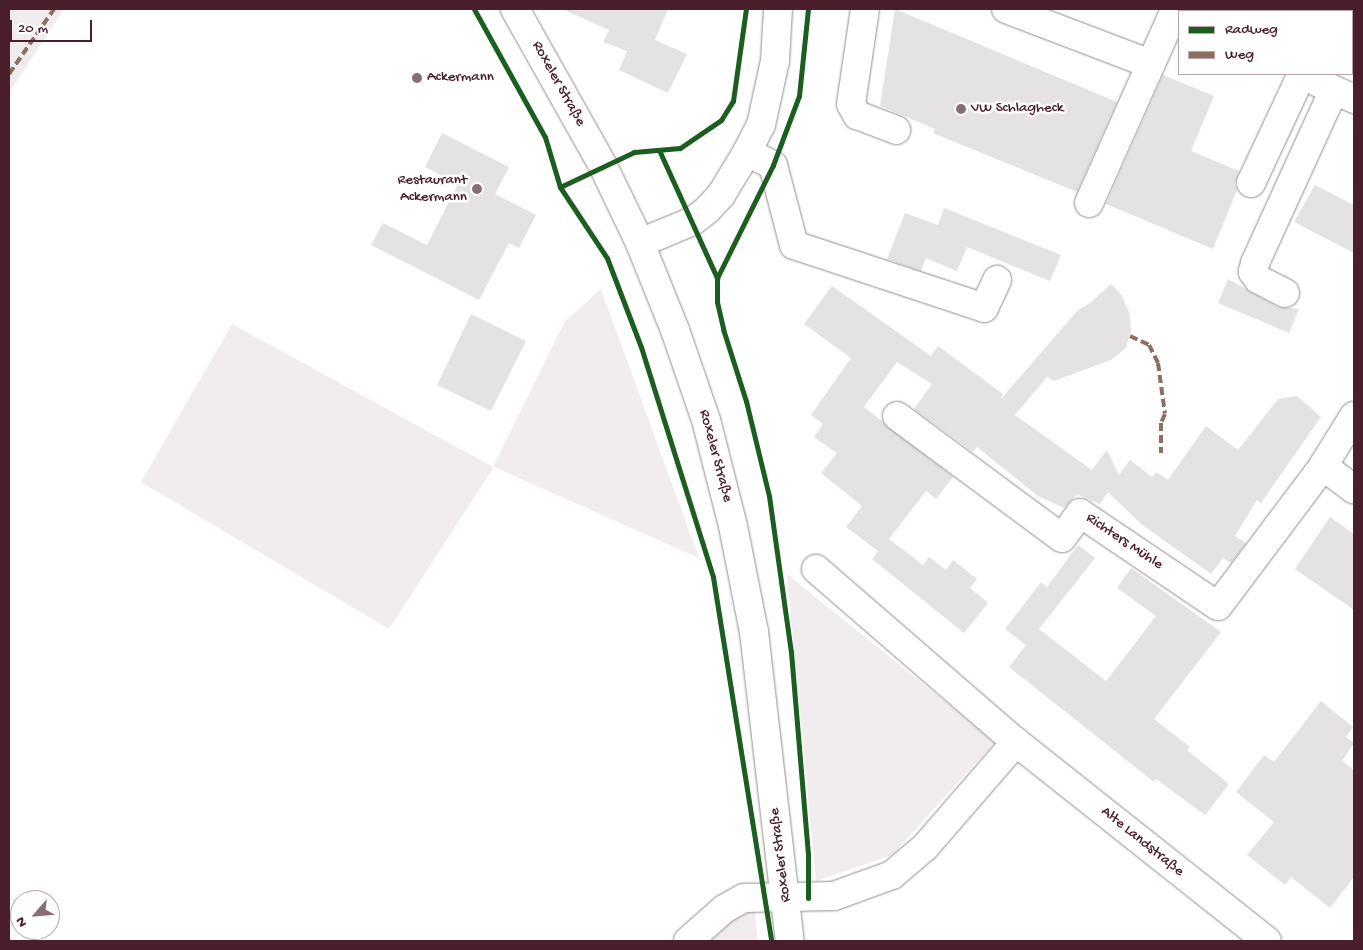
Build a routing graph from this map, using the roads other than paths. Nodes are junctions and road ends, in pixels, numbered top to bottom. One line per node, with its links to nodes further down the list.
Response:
1 (515, 9): 13 (street, Roxeler Straße)
2 (778, 9): 10 (street)
3 (865, 9): 9 (street)
4 (1006, 9): 6 (street)
5 (1168, 16): 6 (street)
6 (1151, 64): 12 (street)
7 (1299, 75): 8 (street); 11 (street)
8 (1344, 94): 15 (street)
9 (896, 130)
10 (747, 152): 13 (street); 14 (street)
11 (1250, 183)
12 (1088, 203)
13 (640, 243): 22 (street, Roxeler Straße)
14 (997, 280)
15 (1285, 293)
16 (897, 416): 18 (street, Richters Mühle)
17 (1354, 416): 18 (street, Richters Mühle)
18 (1322, 466): 19 (street)
19 (1354, 489)
20 (816, 568): 21 (street, Alte Landstraße)
21 (1016, 742): 22 (street); 25 (street, Alte Landstraße)
22 (786, 898): 23 (street); 24 (street, Roxeler Straße)
23 (688, 941)
24 (790, 941)
25 (1267, 941)

